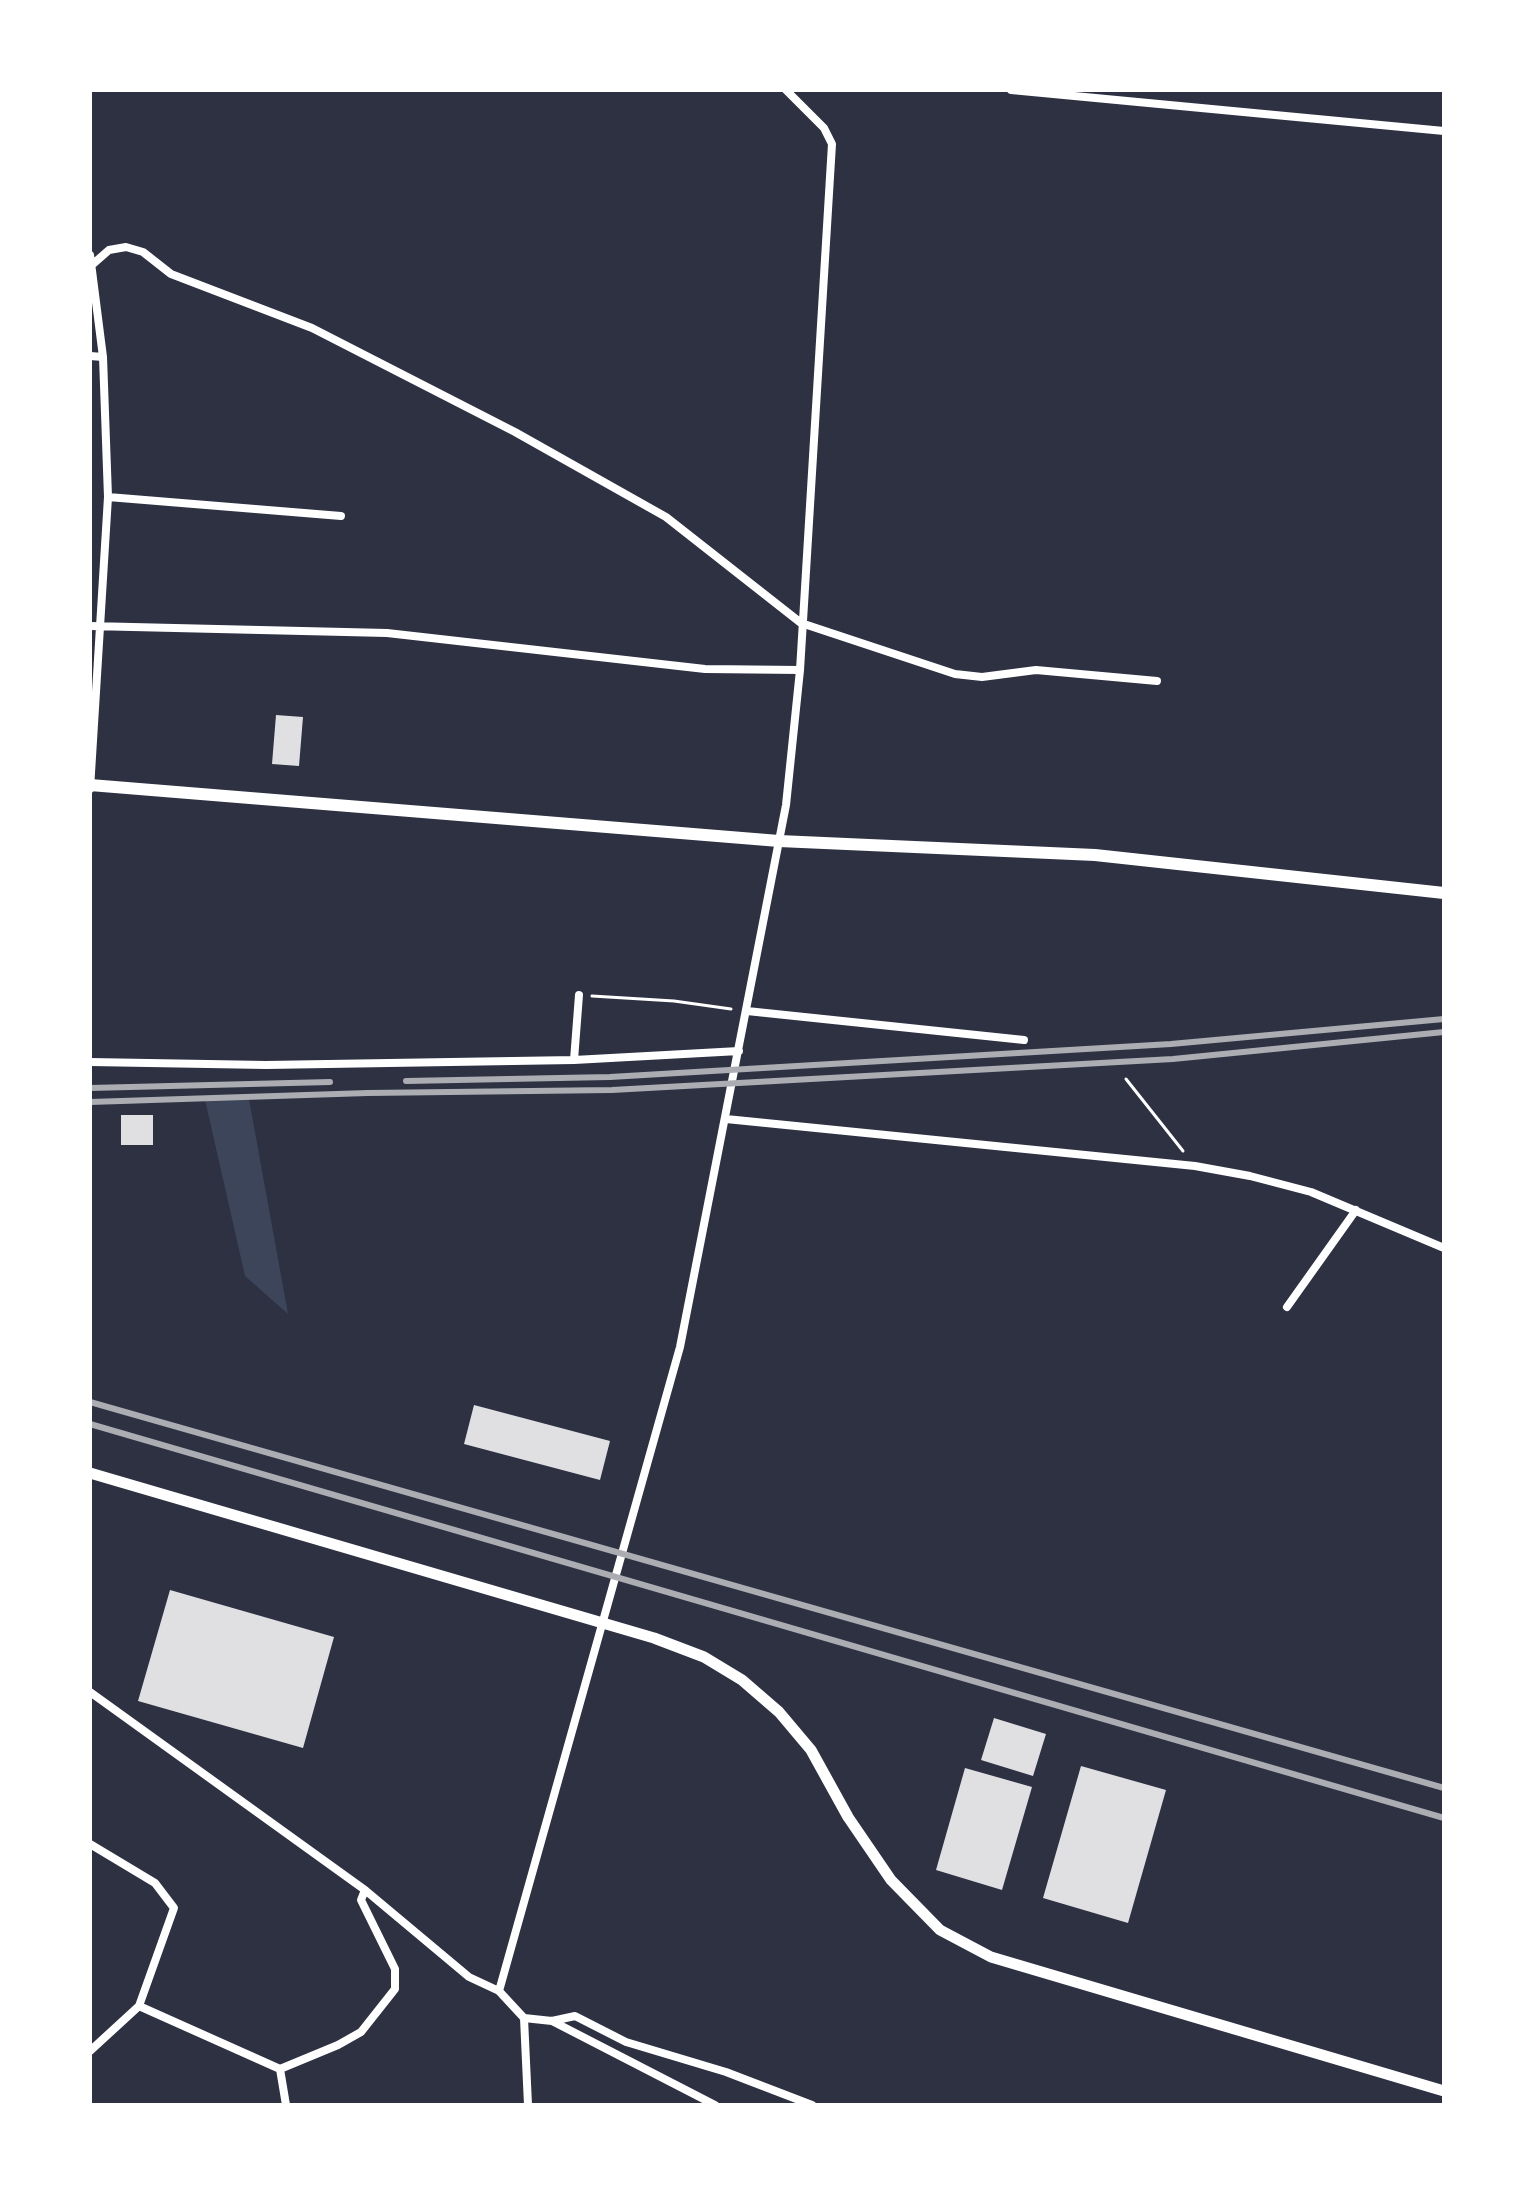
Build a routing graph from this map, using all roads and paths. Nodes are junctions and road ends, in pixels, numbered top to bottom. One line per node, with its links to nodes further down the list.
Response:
1 (786, 90): 9 (street)
2 (1011, 90): 3 (street)
3 (1444, 131)
4 (92, 259): 6 (street); 9 (street)
5 (90, 356): 6 (street)
6 (103, 357): 7 (street)
7 (108, 497): 8 (street); 11 (street)
8 (341, 516)
9 (801, 623): 12 (street); 13 (street)
10 (90, 626): 11 (street)
11 (102, 627): 12 (street); 14 (street)
12 (800, 670): 15 (street)
13 (1157, 681)
14 (90, 787): 15 (main road)
15 (779, 841): 16 (main road); 18 (street)
16 (1444, 893)
17 (579, 995): 18 (path); 21 (street)
18 (747, 1011): 19 (street); 20 (street)
19 (1024, 1040)
20 (739, 1051): 21 (street); 24 (street)
21 (574, 1060): 22 (street)
22 (90, 1062)
23 (1126, 1079): 25 (path)
24 (726, 1119): 25 (street); 33 (street)
25 (1195, 1166): 26 (street)
26 (1356, 1210): 27 (street); 28 (street)
27 (1444, 1248)
28 (1287, 1307)
29 (90, 1473): 39 (street)
30 (90, 1692): 32 (street)
31 (90, 1844): 34 (street)
32 (365, 1890): 33 (street); 38 (street)
33 (499, 1991): 35 (street)
34 (139, 2006): 37 (street); 38 (street)
35 (524, 2018): 36 (street); 41 (street)
36 (552, 2021): 42 (street); 43 (street)
37 (90, 2051)
38 (280, 2069): 40 (street)
39 (1444, 2091)
40 (286, 2105)
41 (528, 2105)
42 (715, 2105)
43 (812, 2105)

